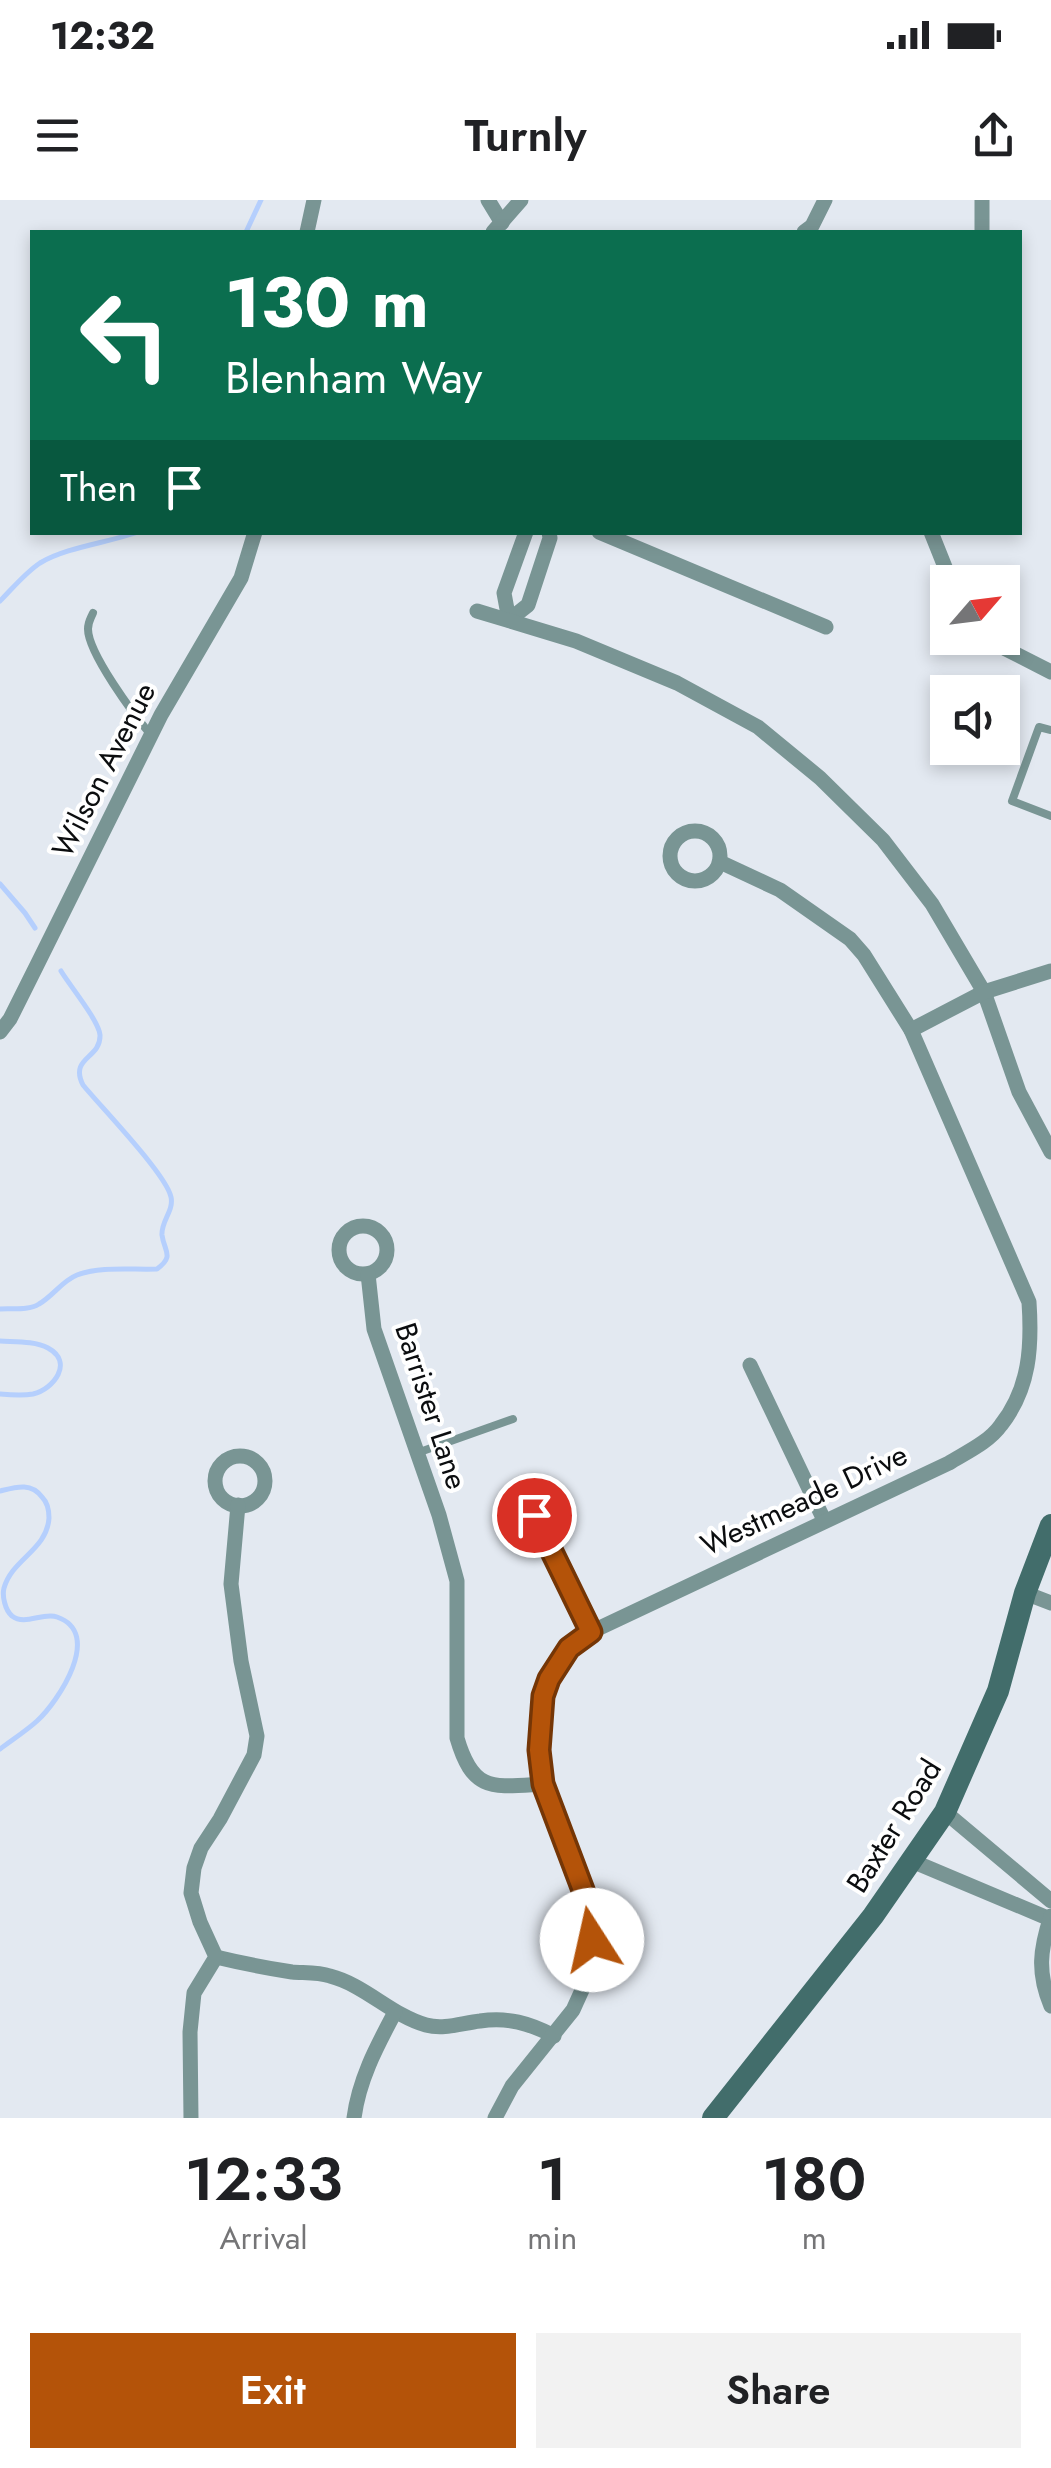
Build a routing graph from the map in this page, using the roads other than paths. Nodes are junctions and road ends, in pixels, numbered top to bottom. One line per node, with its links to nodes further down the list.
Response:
1 (314, 200): 7 (street)
2 (488, 200): 6 (street)
3 (521, 200): 6 (street)
4 (825, 200): 8 (street)
5 (982, 200): 9 (street)
6 (497, 228)
7 (306, 230)
8 (807, 230)
9 (982, 230)
10 (254, 535): 23 (street, Wilson Avenue)
11 (525, 535): 18 (street)
12 (550, 535): 18 (street)
13 (607, 535): 19 (street)
14 (932, 535): 15 (street)
15 (944, 565)
16 (477, 611): 18 (street)
17 (93, 613): 23 (lane)
18 (510, 620): 27 (street)
19 (826, 626)
20 (1018, 655): 21 (street)
21 (1051, 672)
22 (1051, 730): 24 (lane)
23 (151, 735): 28 (street, Wilson Avenue)
24 (1051, 816)
25 (720, 862): 29 (street, Westmeade Drive)
26 (1051, 971): 27 (street)
27 (984, 992): 29 (street); 30 (street)
28 (2, 1026)
29 (912, 1030): 37 (street, Westmeade Drive)
30 (1051, 1152)
31 (368, 1274): 34 (street, Barrister Lane)
32 (750, 1365): 37 (street)
33 (513, 1420): 34 (lane)
34 (417, 1453): 43 (street, Barrister Lane)
35 (520, 1485): 42 (street)
36 (238, 1506): 48 (street)
37 (824, 1520): 42 (street, Westmeade Drive)
38 (1051, 1524): 39 (main road, Baxter Road)
39 (1046, 1555): 40 (main road, Baxter Road)
40 (1025, 1593): 41 (street); 44 (main road, Baxter Road)
41 (1051, 1603)
42 (591, 1632): 43 (street, Westmeade Drive)
43 (543, 1784): 51 (street, Westmeade Drive)
44 (945, 1812): 45 (main road, Baxter Road); 46 (street)
45 (912, 1861): 47 (street); 55 (main road, Baxter Road)
46 (1051, 1901)
47 (1050, 1918): 49 (street)
48 (216, 1957): 50 (street); 52 (street)
49 (1051, 2006)
50 (395, 2012): 51 (street); 53 (street)
51 (554, 2036): 54 (street, Westmeade Drive)
52 (191, 2118)
53 (354, 2118)
54 (495, 2118)
55 (713, 2118)

